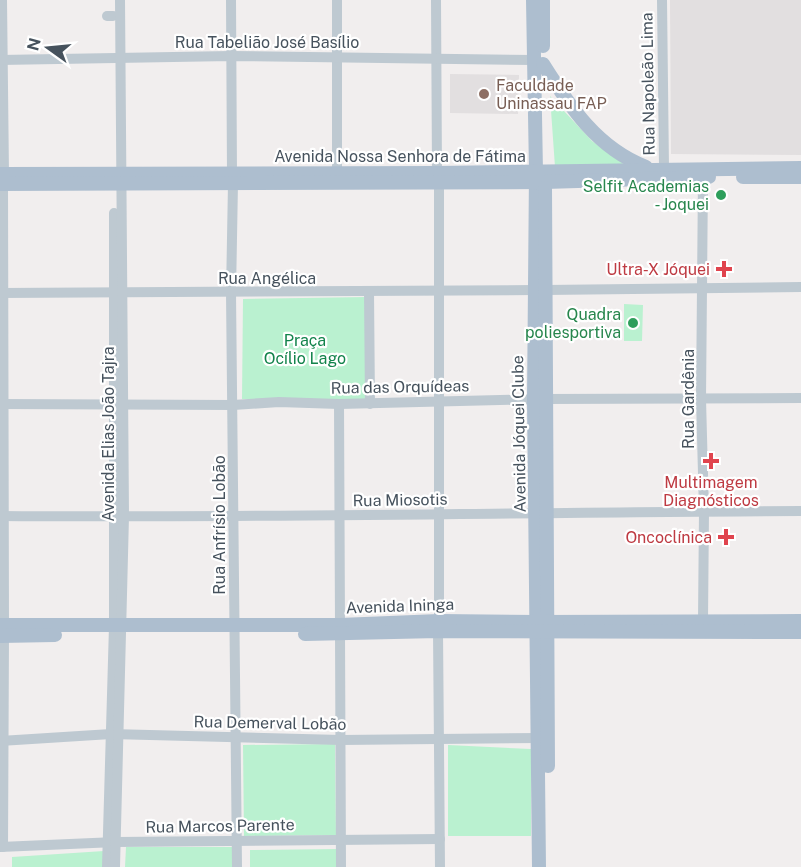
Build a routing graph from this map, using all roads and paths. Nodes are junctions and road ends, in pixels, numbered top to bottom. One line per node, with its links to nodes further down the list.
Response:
1 (2, 0): 13 (street)
2 (113, 0): 12 (street, Avenida Elias João Tajra)
3 (120, 0): 12 (street, Avenida Elias João Tajra)
4 (231, 0): 10 (street, Rua Anfrísio Lobão)
5 (337, 0): 11 (street)
6 (436, 0): 14 (street)
7 (533, 0): 15 (main road, Avenida Jóquei Clube)
8 (543, 0): 15 (main road, Avenida Jóquei Clube)
9 (662, 0): 16 (street, Rua Napoleão Lima)
10 (231, 56): 11 (street, Rua Tabelião José Basílio); 12 (street, Rua Tabelião José Basílio); 23 (street, Rua Anfrísio Lobão)
11 (337, 57): 14 (street, Rua Tabelião José Basílio); 18 (street)
12 (117, 58): 13 (street, Rua Tabelião José Basílio); 22 (street, Avenida Elias João Tajra)
13 (1, 60): 25 (street)
14 (436, 60): 15 (street, Rua Tabelião José Basílio); 24 (street)
15 (539, 62): 16 (main road); 19 (main road, Avenida Jóquei Clube)
16 (658, 168): 17 (main road, Avenida Nossa Senhora de Fátima); 19 (main road, Avenida Nossa Senhora de Fátima)
17 (801, 168)
18 (337, 172): 23 (main road, Avenida Nossa Senhora de Fátima); 24 (main road, Avenida Nossa Senhora de Fátima)
19 (540, 177): 20 (main road, Avenida Nossa Senhora de Fátima); 24 (main road, Avenida Nossa Senhora de Fátima); 28 (main road, Avenida Jóquei Clube)
20 (703, 177): 21 (main road, Avenida Nossa Senhora de Fátima); 26 (street, Rua Gardênia)
21 (801, 177)
22 (117, 178): 23 (main road, Avenida Nossa Senhora de Fátima); 25 (main road, Avenida Nossa Senhora de Fátima); 32 (street, Avenida Elias João Tajra)
23 (232, 178): 24 (main road, Avenida Nossa Senhora de Fátima); 33 (street, Rua Anfrísio Lobão)
24 (438, 178): 30 (street)
25 (2, 179): 31 (street)
26 (703, 287): 27 (street, Rua Angélica); 28 (street, Rua Angélica); 35 (street, Rua Gardênia)
27 (801, 287)
28 (540, 290): 30 (street, Rua Angélica); 36 (main road, Avenida Jóquei Clube)
29 (369, 292): 30 (street, Rua Angélica); 33 (street, Rua Angélica); 40 (street)
30 (438, 292): 37 (street)
31 (2, 293): 32 (street, Rua Angélica); 38 (street)
32 (118, 293): 33 (street, Rua Angélica); 41 (street, Avenida Elias João Tajra)
33 (231, 293): 42 (street, Rua Anfrísio Lobão)
34 (801, 398): 35 (street, Rua das Orquídeas)
35 (701, 399): 36 (street, Rua das Orquídeas); 43 (street, Rua Gardênia)
36 (539, 400): 37 (street, Rua das Orquídeas); 46 (main road, Avenida Jóquei Clube)
37 (439, 402): 40 (street, Rua das Orquídeas); 45 (street)
38 (2, 404): 41 (street, Rua das Orquídeas); 48 (street)
39 (339, 404): 40 (street, Rua das Orquídeas); 42 (street, Rua das Orquídeas); 50 (street)
40 (370, 404)
41 (118, 405): 42 (street, Rua das Orquídeas); 49 (street, Avenida Elias João Tajra)
42 (233, 405): 47 (street, Rua Anfrísio Lobão)
43 (704, 511): 44 (street, Rua Miosotis); 46 (street, Rua Miosotis); 51 (street, Rua Gardênia)
44 (801, 511)
45 (438, 513): 46 (street, Rua Miosotis); 50 (street, Rua Miosotis); 53 (street)
46 (541, 514): 54 (main road, Avenida Jóquei Clube)
47 (234, 515): 49 (street, Rua Miosotis); 50 (street, Rua Miosotis); 55 (street, Rua Anfrísio Lobão)
48 (2, 516): 49 (street, Rua Miosotis); 58 (street)
49 (119, 516): 56 (street, Avenida Elias João Tajra)
50 (340, 516): 57 (street)
51 (703, 621): 52 (main road, Avenida Ininga); 54 (main road, Avenida Ininga)
52 (801, 621)
53 (438, 626): 54 (main road, Avenida Ininga); 57 (main road, Avenida Ininga); 64 (street)
54 (542, 627): 59 (main road, Avenida Ininga); 62 (main road, Avenida Jóquei Clube); 77 (main road, Avenida Jóquei Clube)
55 (234, 629): 56 (main road, Avenida Ininga); 57 (main road, Avenida Ininga); 61 (street, Rua Anfrísio Lobão)
56 (118, 630): 58 (main road, Avenida Ininga); 60 (street, Avenida Elias João Tajra)
57 (340, 630): 63 (street)
58 (2, 631): 65 (street)
59 (801, 632)
60 (115, 735): 61 (street, Rua Demerval Lobão); 65 (street, Rua Demerval Lobão); 69 (street, Avenida Elias João Tajra)
61 (236, 738): 63 (street, Rua Demerval Lobão); 68 (street, Rua Anfrísio Lobão)
62 (538, 738): 64 (street, Rua Demerval Lobão); 76 (main road, Avenida Jóquei Clube)
63 (341, 740): 64 (street, Rua Demerval Lobão); 67 (street)
64 (438, 740): 66 (street)
65 (2, 741): 70 (street)
66 (440, 838): 67 (street, Rua Marcos Parente); 75 (street)
67 (341, 839): 68 (street, Rua Marcos Parente); 74 (street)
68 (237, 842): 69 (street, Rua Marcos Parente); 73 (street, Rua Anfrísio Lobão)
69 (112, 843): 70 (street, Rua Marcos Parente); 71 (street, Avenida Elias João Tajra); 72 (street, Avenida Elias João Tajra)
70 (2, 847)
71 (107, 867)
72 (116, 867)
73 (237, 867)
74 (341, 867)
75 (440, 867)
76 (540, 867)
77 (548, 867)

